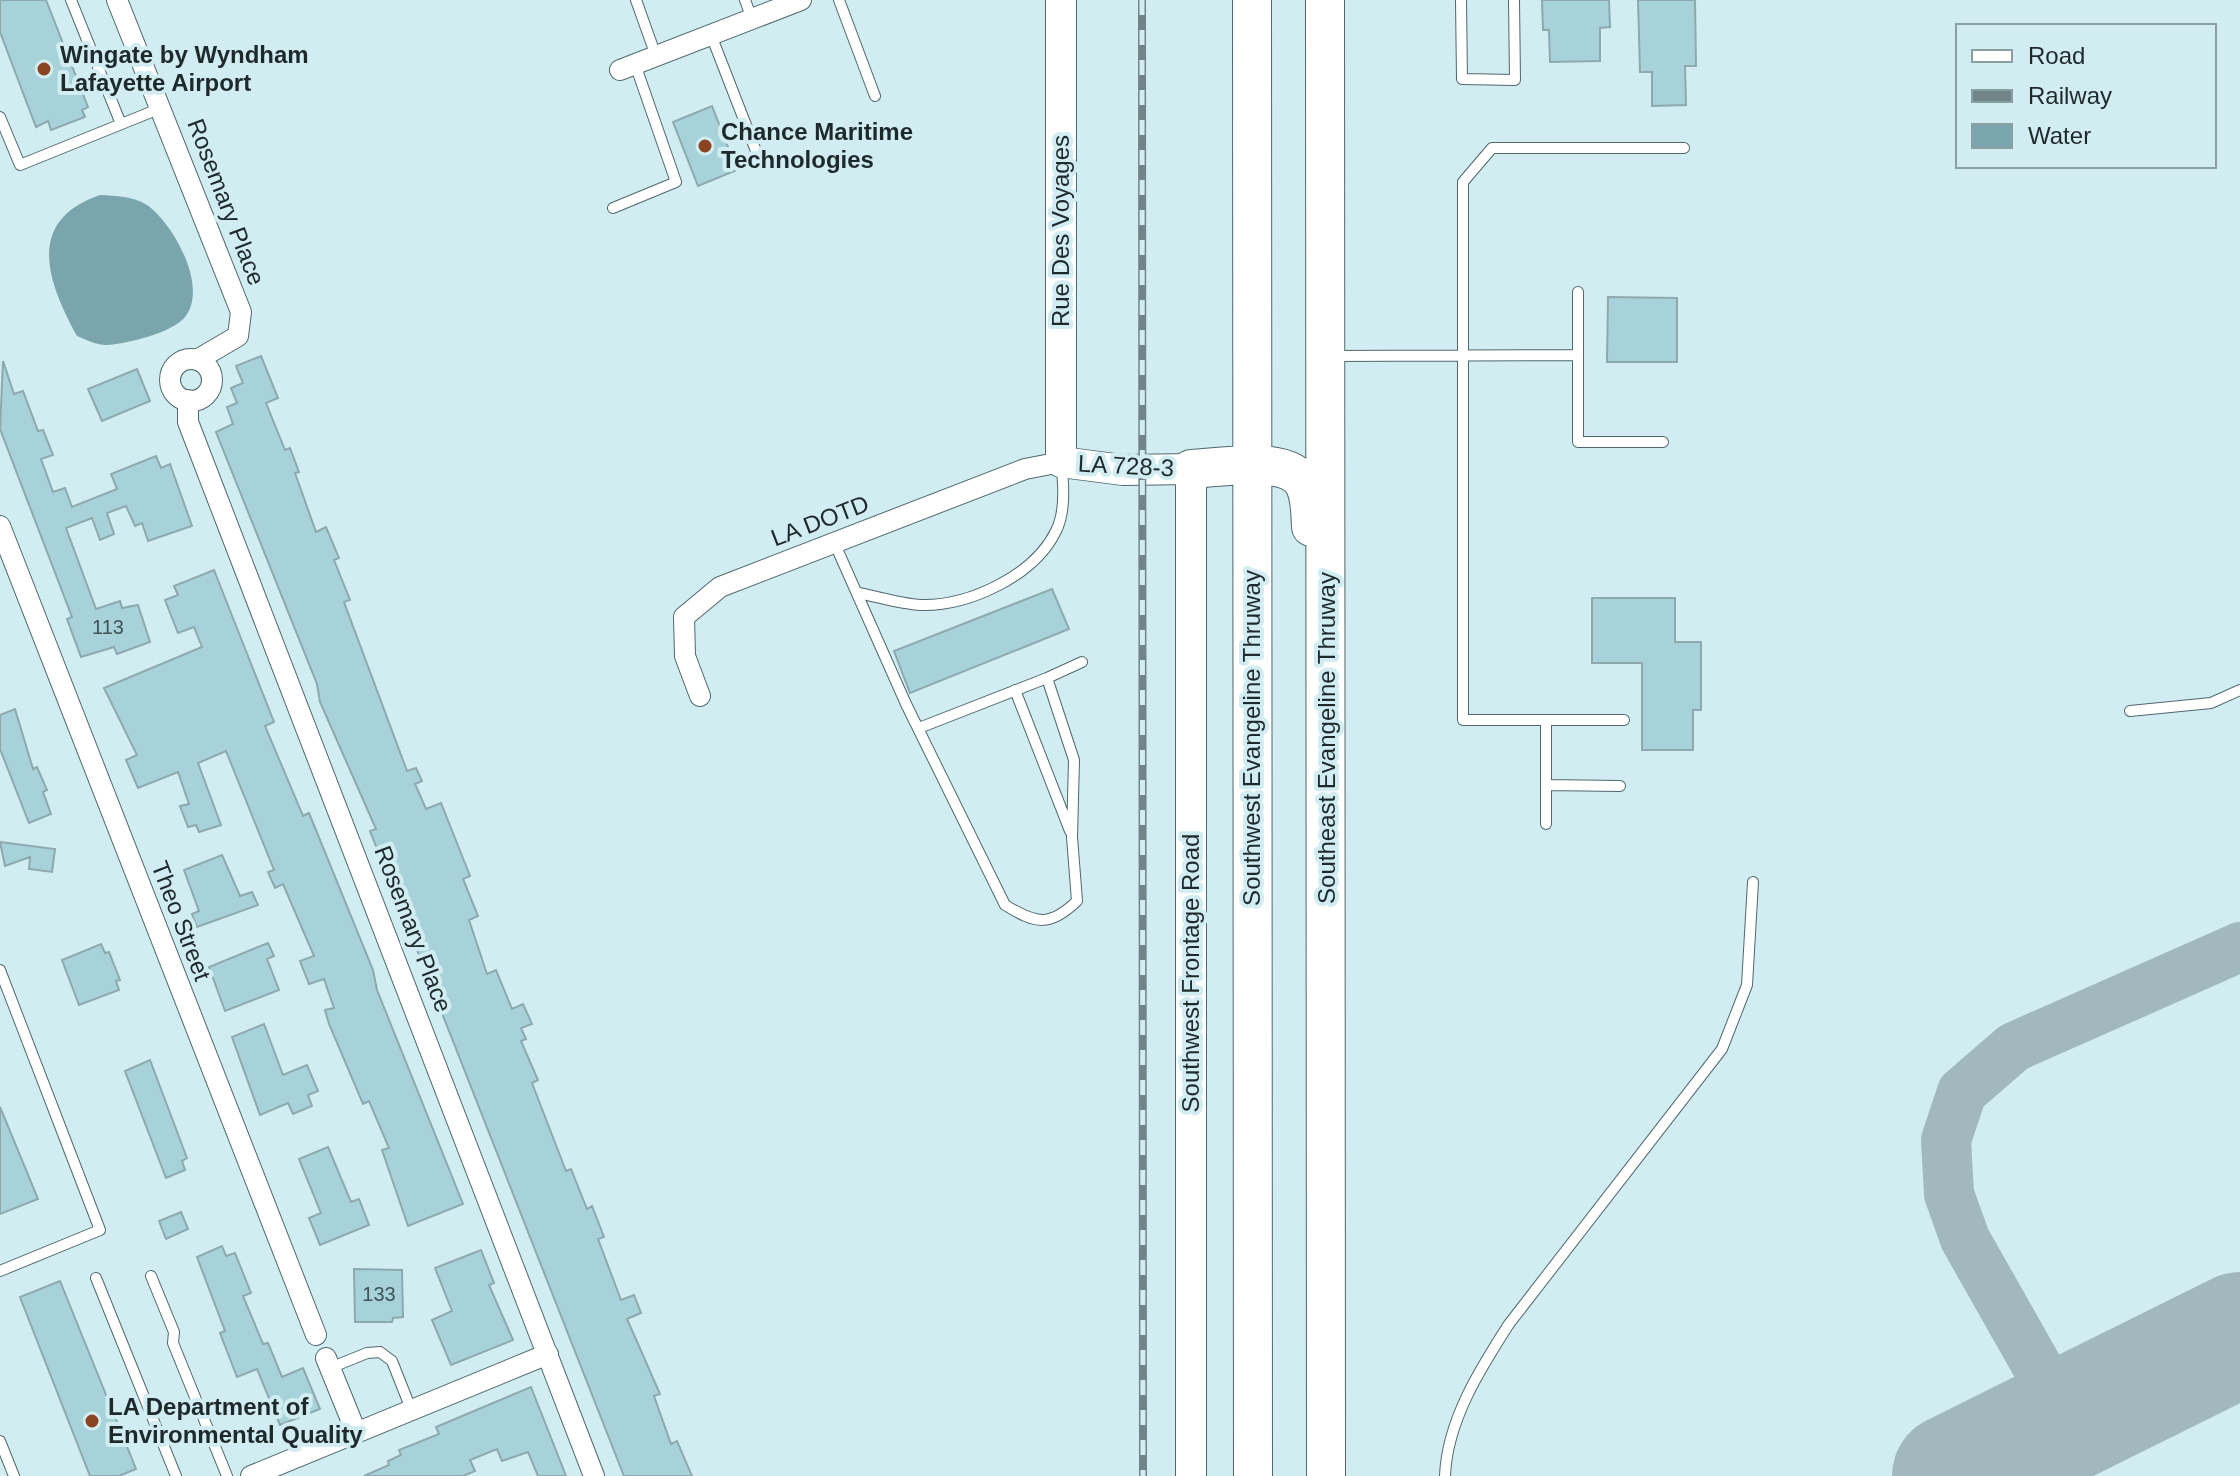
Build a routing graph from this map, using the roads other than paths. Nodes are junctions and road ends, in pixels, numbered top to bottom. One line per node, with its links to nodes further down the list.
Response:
1 (71, 0): 18 (lane)
2 (117, 0): 16 (street, Rosemary Place)
3 (636, 0): 13 (lane)
4 (839, 0): 15 (lane)
5 (1061, 0): 29 (main road, Rue Des Voyages)
6 (1252, 0): 30 (highway, Southwest Evangeline Thruway)
7 (1325, 0): 24 (highway, Southeast Evangeline Thruway)
8 (1461, 0): 9 (lane)
9 (1514, 0)
10 (794, 1): 11 (street)
11 (748, 9): 12 (street)
12 (711, 35): 13 (street); 20 (lane)
13 (656, 56): 14 (street)
14 (627, 67): 21 (lane)
15 (875, 96)
16 (161, 108): 18 (lane); 26 (street, Rosemary Place)
17 (0, 117): 18 (lane)
18 (121, 124)
19 (1684, 148): 25 (lane)
20 (758, 156)
21 (613, 208)
22 (1578, 292): 23 (lane)
23 (1578, 355): 25 (lane); 28 (lane)
24 (1326, 356): 25 (lane); 35 (highway, Southeast Evangeline Thruway)
25 (1463, 356): 43 (lane)
26 (197, 360): 27 (street); 27 (street, Rosemary Place)
27 (188, 400): 56 (street, Rosemary Place)
28 (1663, 442)
29 (1061, 462): 31 (main road, LA 728-3); 33 (street, LA DOTD); 36 (lane)
30 (1252, 466): 31 (highway); 34 (highway, Southwest Evangeline Thruway); 35 (highway)
31 (1191, 469): 34 (highway); 66 (main road, Southwest Frontage Road)
32 (0, 526): 55 (street, Theo Street)
33 (834, 542): 36 (lane); 41 (street, LA DOTD)
34 (1251, 547): 67 (highway, Southwest Evangeline Thruway)
35 (1327, 566): 68 (highway, Southeast Evangeline Thruway)
36 (859, 593): 45 (lane)
37 (1082, 662): 38 (lane)
38 (1047, 678): 39 (lane); 49 (lane)
39 (1015, 690): 45 (lane); 49 (lane)
40 (2240, 690): 42 (lane)
41 (700, 696)
42 (2130, 711)
43 (1546, 720): 44 (lane); 46 (lane)
44 (1624, 720)
45 (919, 728): 49 (lane)
46 (1546, 785): 47 (lane); 48 (lane)
47 (1620, 786)
48 (1546, 824)
49 (1072, 837)
50 (1753, 882): 69 (lane)
51 (0, 970): 52 (lane)
52 (0, 1271)
53 (151, 1276): 63 (lane)
54 (96, 1278): 62 (lane)
55 (316, 1335)
56 (548, 1354): 58 (street); 65 (street, Rosemary Place)
57 (328, 1363): 58 (lane); 59 (street)
58 (411, 1409): 59 (street)
59 (356, 1432): 64 (street)
60 (0, 1441): 61 (lane)
61 (14, 1476)
62 (176, 1476)
63 (227, 1476)
64 (251, 1476)
65 (594, 1476)
66 (1191, 1476)
67 (1253, 1476)
68 (1326, 1476)
69 (1445, 1476)

